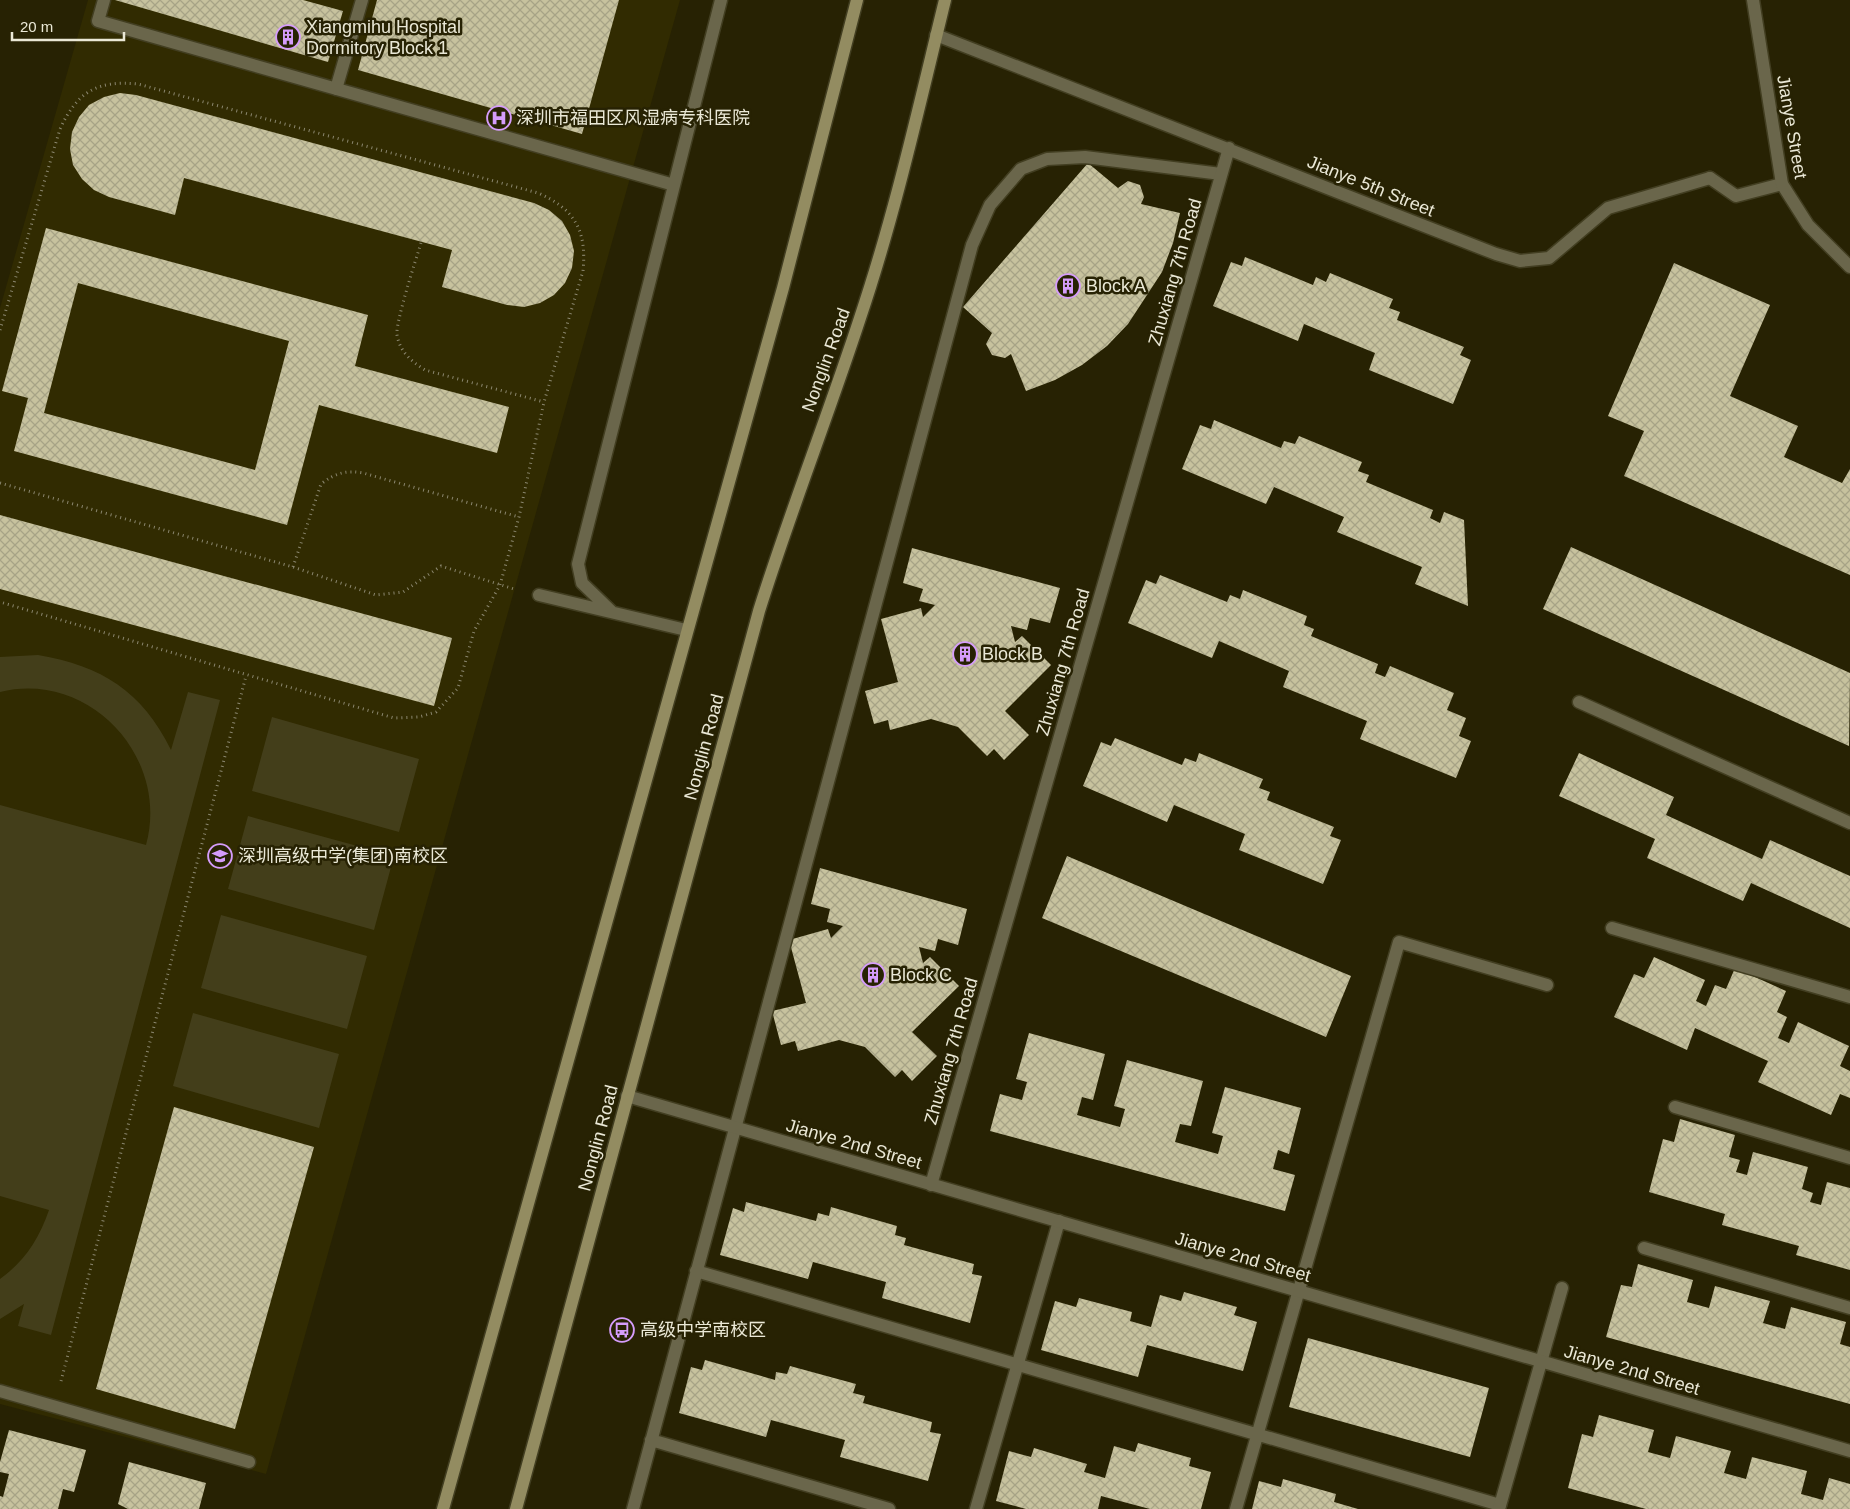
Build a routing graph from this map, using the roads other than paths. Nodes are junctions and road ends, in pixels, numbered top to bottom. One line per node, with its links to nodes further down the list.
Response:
1 (104, 0): 8 (street)
2 (362, 0): 8 (street)
3 (721, 0): 12 (street)
4 (857, 0): 16 (main road)
5 (945, 0): 7 (main road, Nonglin Road)
6 (1753, 0): 11 (street, Jianye Street)
7 (936, 35): 9 (street, Jianye 5th Street); 22 (main road, Nonglin Road)
8 (336, 89): 12 (street)
9 (1229, 148): 10 (street, Zhuxiang 7th Road); 11 (street, Jianye 5th Street)
10 (1221, 174): 24 (street); 26 (street, Zhuxiang 7th Road)
11 (1782, 184): 13 (street, Jianye Street)
12 (674, 185): 15 (street)
13 (1850, 267)
14 (539, 595): 15 (street)
15 (612, 612): 16 (street)
16 (686, 630): 41 (main road)
17 (1579, 702): 18 (street)
18 (1850, 823)
19 (1612, 928): 21 (street)
20 (1547, 985): 31 (street)
21 (1850, 997)
22 (627, 1096): 24 (street, Jianye 2nd Street); 42 (main road, Nonglin Road)
23 (1675, 1107): 25 (street)
24 (735, 1128): 26 (street, Jianye 2nd Street); 29 (street)
25 (1850, 1158)
26 (931, 1185): 27 (street, Jianye 2nd Street)
27 (1059, 1222): 31 (street, Jianye 2nd Street); 34 (street)
28 (1644, 1248): 32 (street)
29 (696, 1271): 34 (street); 37 (street)
30 (1562, 1288): 33 (street)
31 (1299, 1292): 33 (street, Jianye 2nd Street); 36 (street)
32 (1850, 1308)
33 (1541, 1362): 38 (street, Jianye 2nd Street); 40 (street)
34 (1018, 1365): 36 (street); 45 (street)
35 (0, 1391): 39 (street)
36 (1258, 1434): 40 (street); 46 (street)
37 (651, 1440): 43 (street); 44 (street)
38 (1850, 1452)
39 (249, 1462)
40 (1499, 1507)
41 (443, 1509)
42 (516, 1509)
43 (633, 1509)
44 (890, 1509)
45 (976, 1509)
46 (1236, 1509)

